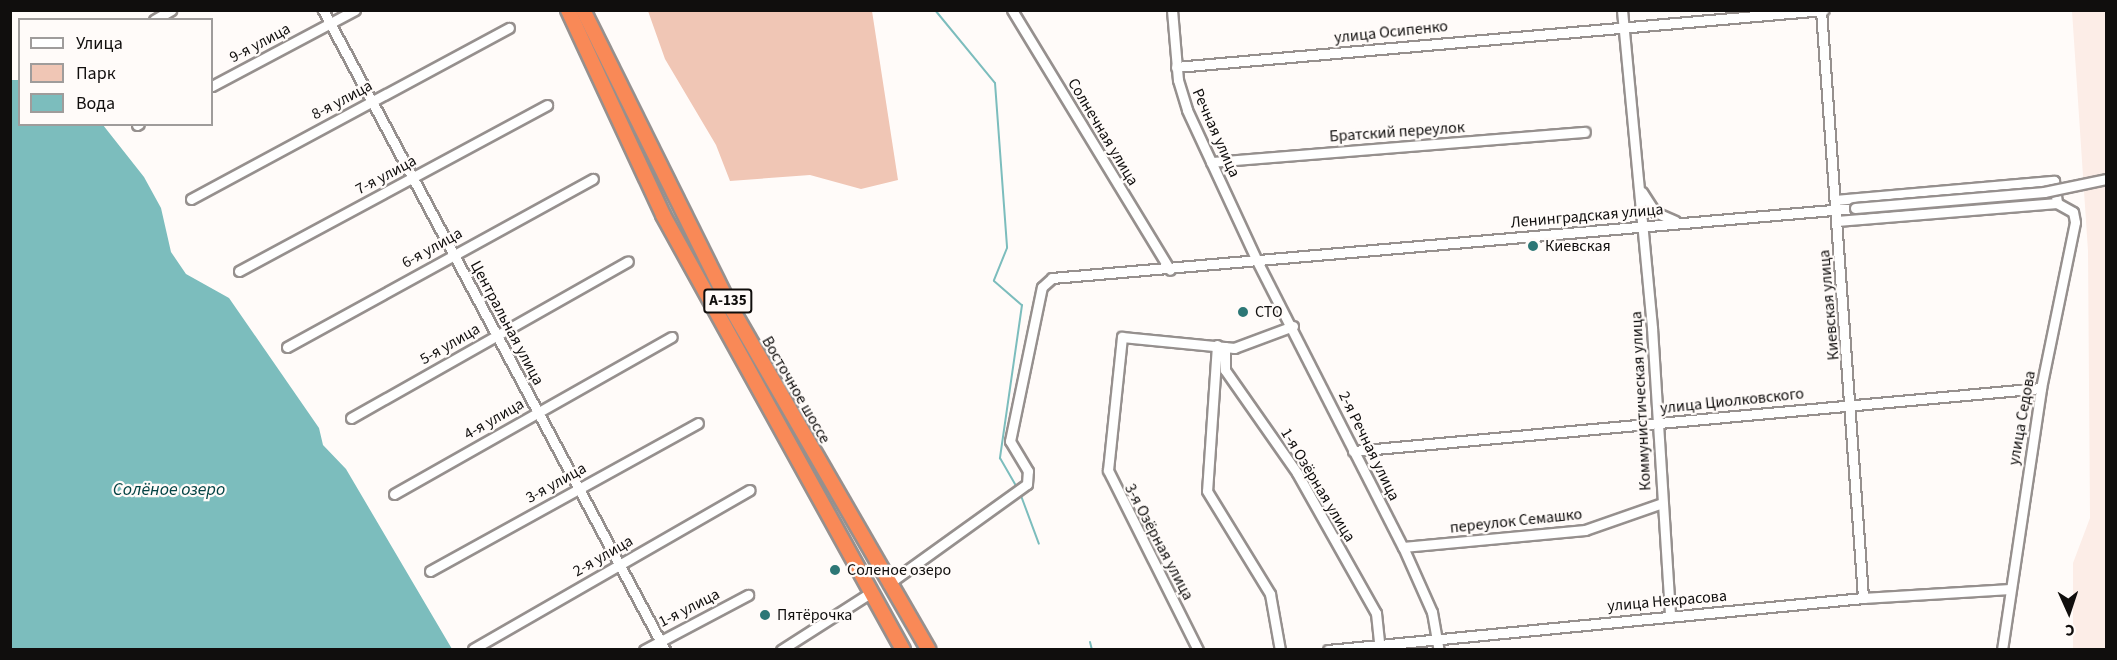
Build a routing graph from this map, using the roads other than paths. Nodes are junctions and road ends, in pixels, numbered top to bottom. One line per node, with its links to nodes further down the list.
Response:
1 (171, 10): 10 (street)
2 (323, 10): 11 (street, Центральная улица)
3 (355, 10): 11 (street, 9-я улица)
4 (568, 10): 40 (highway, Восточное шоссе / А-135)
5 (583, 10): 41 (highway, Восточное шоссе / А-135)
6 (1012, 10): 33 (street, Солнечная улица)
7 (1172, 10): 14 (street, Речная улица)
8 (1622, 10): 12 (street, Коммунистическая улица)
9 (1822, 11): 12 (street, улица Осипенко); 25 (street, Киевская улица)
10 (157, 18)
11 (330, 24): 15 (street, 9-я улица); 16 (street, Центральная улица)
12 (1623, 24): 14 (street, улица Осипенко); 23 (street, Коммунистическая улица)
13 (509, 28): 16 (street, 8-я улица)
14 (1176, 67): 19 (street, Речная улица)
15 (213, 85)
16 (371, 101): 20 (street, Центральная улица); 24 (street, 8-я улица)
17 (547, 105): 20 (street, 7-я улица)
18 (1585, 132): 19 (street, Братский переулок)
19 (1211, 162): 32 (street, Речная улица)
20 (412, 177): 30 (street, Центральная улица); 34 (street, 7-я улица)
21 (2106, 179): 27 (street, Ленинградская улица, bridge)
22 (593, 180): 30 (street, 6-я улица)
23 (1640, 185): 28 (street, Коммунистическая улица); 29 (street, Коммунистическая улица)
24 (191, 199)
25 (1835, 200): 26 (street, улица Седова); 27 (street, Киевская улица)
26 (2057, 203): 27 (street); 42 (street, улица Седова)
27 (1836, 215): 28 (street, Ленинградская улица); 43 (street, Киевская улица)
28 (1683, 223): 29 (street, Ленинградская улица)
29 (1644, 226): 32 (street, Ленинградская улица); 47 (street, Коммунистическая улица)
30 (453, 253): 36 (street, Центральная улица); 38 (street, 6-я улица)
31 (628, 261): 36 (street, 5-я улица)
32 (1257, 261): 33 (street, Ленинградская улица); 35 (street, 2-я Речная улица)
33 (1170, 270): 56 (street, Ленинградская улица)
34 (239, 271)
35 (1293, 326): 39 (street); 48 (street, 2-я Речная улица)
36 (496, 334): 44 (street, Центральная улица); 45 (street, 5-я улица)
37 (672, 337): 44 (street, 4-я улица)
38 (287, 346)
39 (1221, 346): 64 (street, 1-я Озёрная улица); 71 (street, 3-я Озёрная улица); 72 (street)
40 (733, 347): 41 (highway); 58 (highway, Восточное шоссе / А-135)
41 (766, 371): 56 (highway, Восточное шоссе / А-135)
42 (2041, 388): 43 (street, улица Циолковского); 57 (street, улица Седова)
43 (1853, 404): 47 (street, улица Циолковского); 60 (street, Киевская улица)
44 (537, 412): 49 (street, Центральная улица); 51 (street, 4-я улица)
45 (351, 418)
46 (698, 423): 49 (street, 3-я улица)
47 (1658, 423): 48 (street, улица Циолковского); 52 (street, Коммунистическая улица)
48 (1353, 451): 53 (street, 2-я Речная улица)
49 (578, 488): 54 (street, Центральная улица); 55 (street, 3-я улица)
50 (749, 490): 54 (street, 2-я улица)
51 (394, 494)
52 (1662, 503): 53 (street, переулок Семашко); 61 (street, Коммунистическая улица)
53 (1403, 547): 62 (street, 2-я Речная улица)
54 (619, 564): 63 (street, Центральная улица); 65 (street, 2-я улица)
55 (430, 571)
56 (888, 584): 70 (highway, Восточное шоссе / А-135)
57 (2010, 589): 60 (street, улица Некрасова); 75 (street, улица Седова)
58 (870, 593): 68 (street); 69 (highway, Восточное шоссе / А-135)
59 (748, 595): 63 (street, 1-я улица)
60 (1863, 598): 61 (street, улица Некрасова)
61 (1670, 616): 62 (street, улица Некрасова)
62 (1438, 637): 64 (street, улица Некрасова); 74 (street, 2-я Речная улица)
63 (660, 640): 66 (street, 1-я улица); 67 (street, Центральная улица)
64 (1379, 644): 73 (street, улица Некрасова)
65 (473, 649)
66 (644, 650)
67 (665, 650)
68 (781, 650)
69 (903, 650)
70 (929, 650)
71 (1198, 650)
72 (1280, 650)
73 (1328, 650)
74 (1439, 650)
75 (2002, 650)

